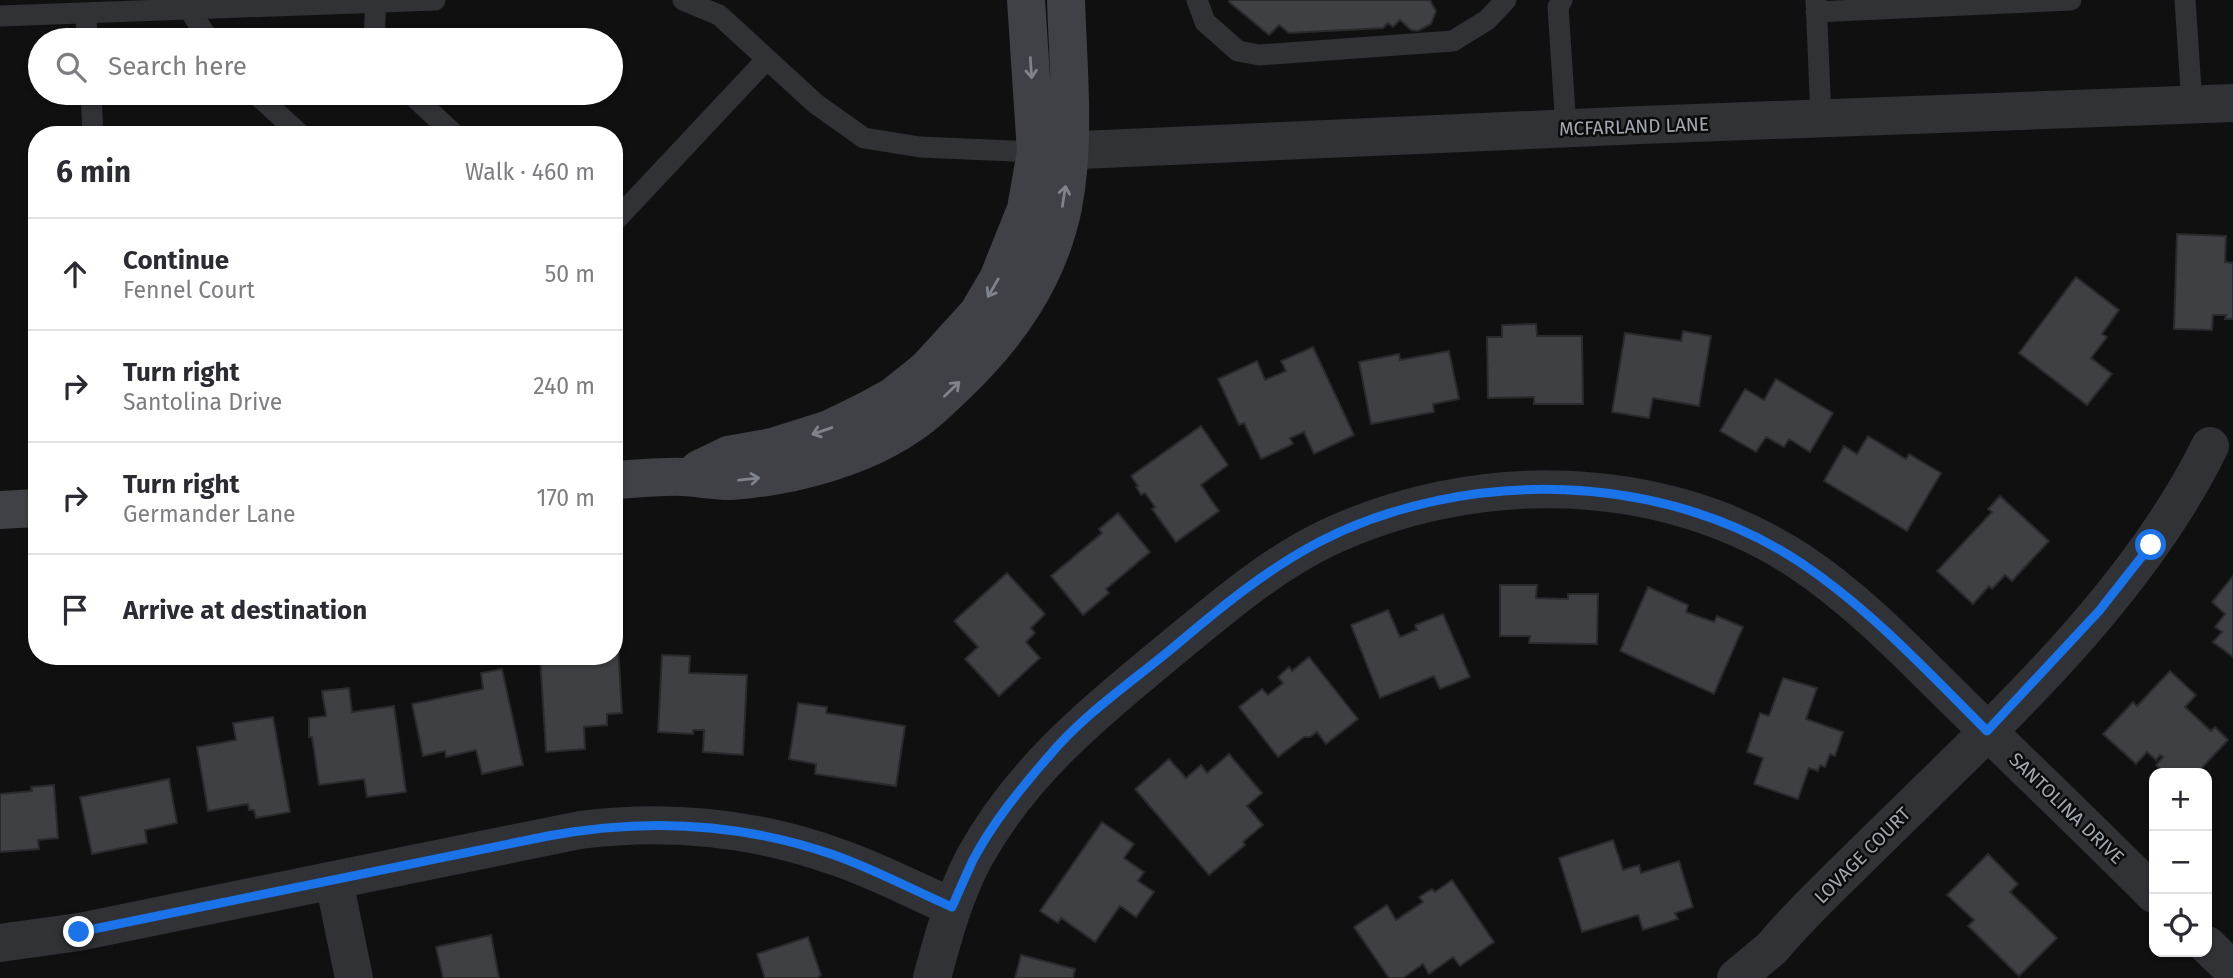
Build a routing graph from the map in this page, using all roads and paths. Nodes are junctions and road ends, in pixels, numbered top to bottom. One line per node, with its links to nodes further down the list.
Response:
1 (435, 0): 9 (lane)
2 (683, 0): 19 (lane)
3 (1026, 0): 30 (street, one-way to 30)
4 (1066, 0): 30 (street)
5 (1197, 0): 6 (lane)
6 (1506, 0)
7 (2071, 0): 13 (lane)
8 (2185, 0): 24 (lane)
9 (376, 1): 11 (lane); 18 (lane)
10 (1554, 2): 29 (lane)
11 (282, 3): 12 (lane)
12 (188, 4): 14 (lane); 17 (lane)
13 (1816, 6): 25 (lane)
14 (86, 13): 15 (lane); 16 (lane)
15 (0, 16)
16 (87, 28)
17 (202, 28)
18 (375, 28)
19 (766, 59): 30 (lane); 31 (lane)
20 (2233, 103): 24 (street, MCFARLAND LANE)
21 (92, 105): 26 (lane)
22 (268, 105): 27 (lane)
23 (423, 105): 28 (lane)
24 (2192, 105): 25 (street, MCFARLAND LANE)
25 (1821, 118): 29 (street, MCFARLAND LANE)
26 (93, 126)
27 (291, 126)
28 (445, 126)
29 (1566, 128): 30 (street, MCFARLAND LANE)
30 (1052, 151): 33 (street)
31 (623, 212)
32 (2210, 446): 36 (street, LOVAGE COURT)
33 (623, 480)
34 (28, 508): 35 (street)
35 (0, 510)
36 (1987, 731): 38 (street, SANTOLINA DRIVE); 39 (street, SANTOLINA DRIVE); 45 (street, LOVAGE COURT)
37 (334, 881): 39 (street); 40 (street); 43 (street)
38 (2149, 889)
39 (952, 907): 44 (street, SANTOLINA DRIVE)
40 (0, 943)
41 (2212, 950): 42 (street)
42 (2233, 970)
43 (354, 978)
44 (932, 978)
45 (1736, 978)

